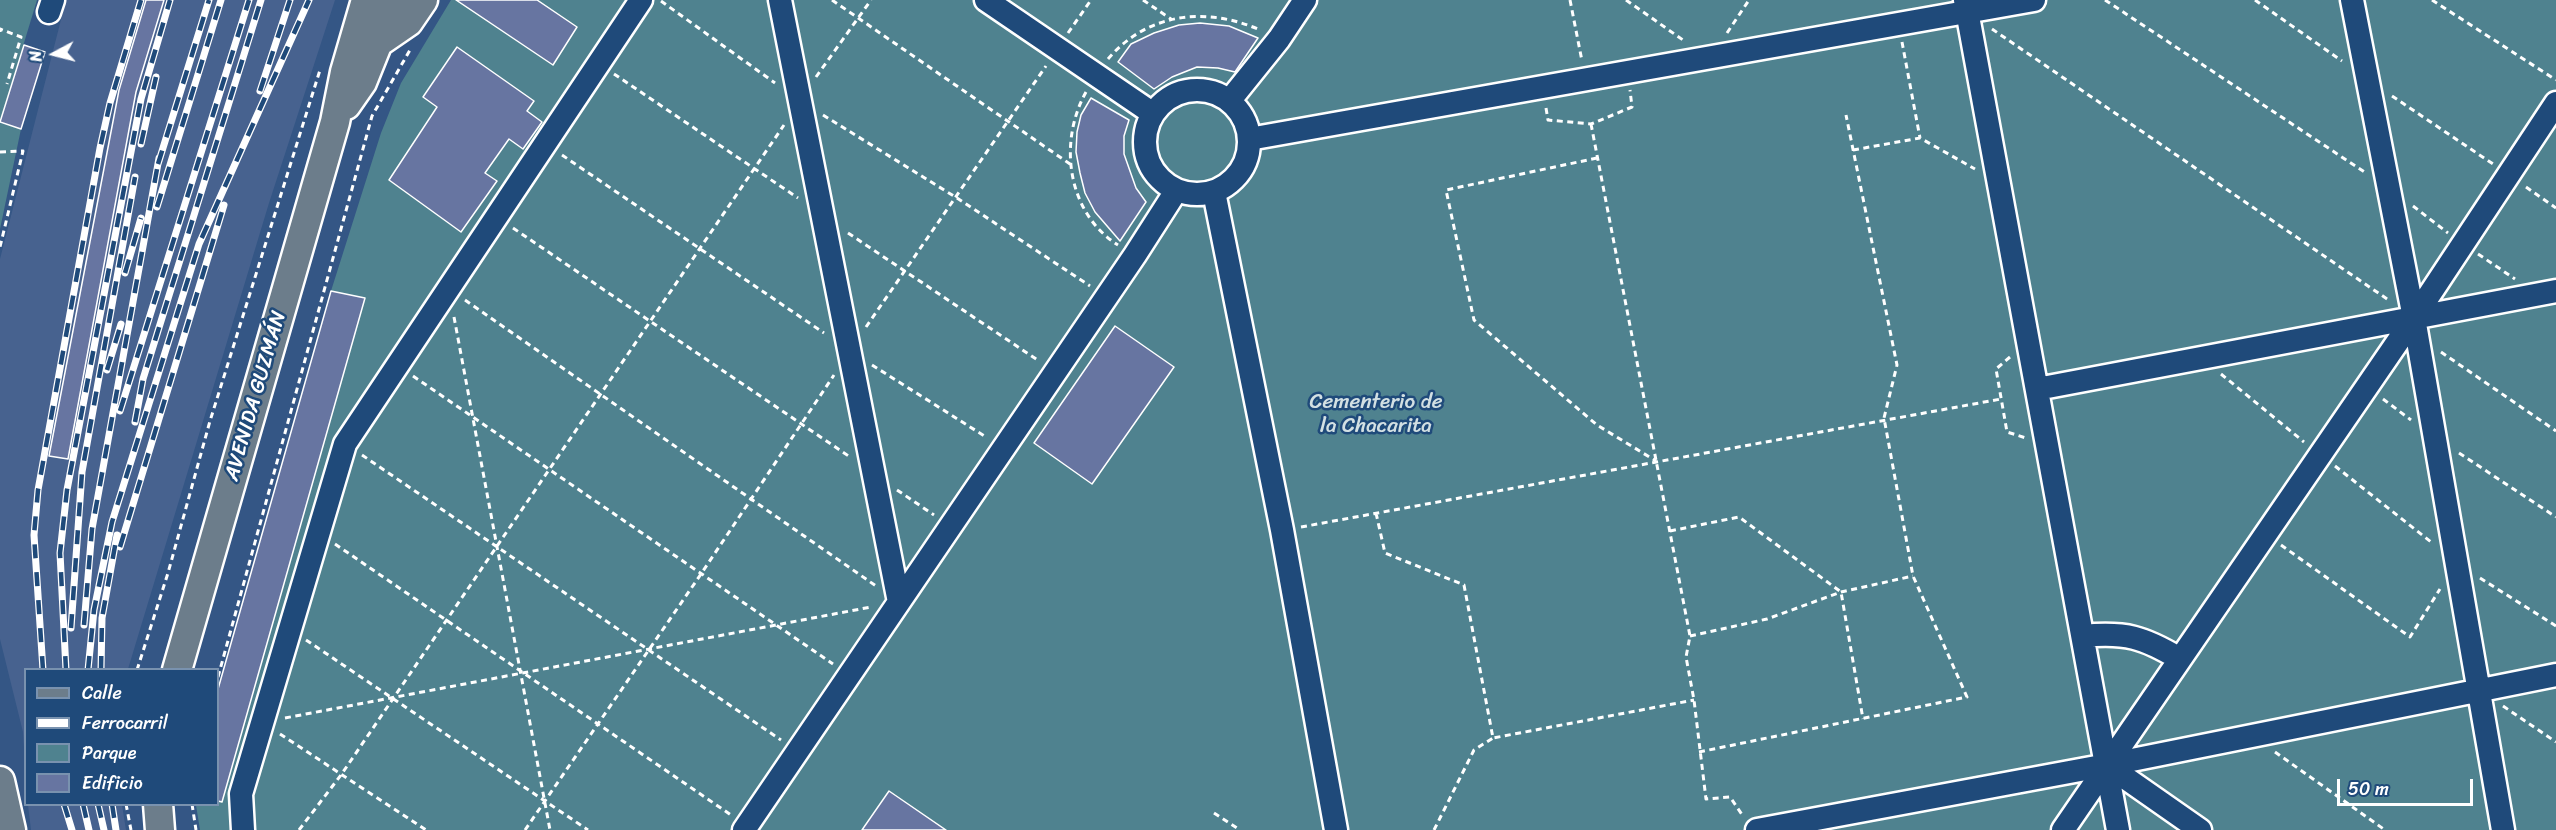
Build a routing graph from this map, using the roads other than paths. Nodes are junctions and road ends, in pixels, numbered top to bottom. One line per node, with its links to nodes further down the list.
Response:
1 (366, 0): 16 (main road, AVENIDA GUZMÁN)
2 (395, 0): 12 (main road, AVENIDA GUZMÁN)
3 (423, 0): 12 (main road)
4 (641, 0): 36 (lane)
5 (780, 0): 23 (lane)
6 (986, 0): 15 (lane)
7 (1305, 0): 13 (lane)
8 (1948, 0): 11 (lane)
9 (2034, 0): 11 (lane)
10 (2352, 0): 21 (lane)
11 (1970, 4): 17 (lane); 22 (lane)
12 (376, 44): 16 (main road, AVENIDA GUZMÁN)
13 (1230, 100): 15 (lane); 17 (lane)
14 (2556, 103): 21 (lane)
15 (1152, 113): 18 (lane)
16 (334, 122): 26 (main road, AVENIDA GUZMÁN)
17 (1249, 139): 19 (lane)
18 (1176, 190): 19 (lane); 23 (lane)
19 (1214, 192): 37 (lane)
20 (2547, 293): 21 (lane)
21 (2416, 327): 22 (lane); 25 (lane); 28 (lane)
22 (2037, 389): 24 (lane)
23 (899, 602): 33 (lane)
24 (2083, 636): 25 (lane); 29 (lane)
25 (2180, 659): 29 (lane)
26 (177, 668)
27 (2556, 675): 28 (lane)
28 (2479, 690): 29 (lane); 41 (lane)
29 (2107, 765): 32 (lane); 38 (lane); 39 (lane); 40 (lane)
30 (0, 782): 34 (main road)
31 (158, 806): 35 (main road)
32 (1752, 826)
33 (746, 828)
34 (11, 830)
35 (160, 830)
36 (243, 830)
37 (1336, 830)
38 (2063, 830)
39 (2118, 830)
40 (2199, 830)
41 (2503, 830)

